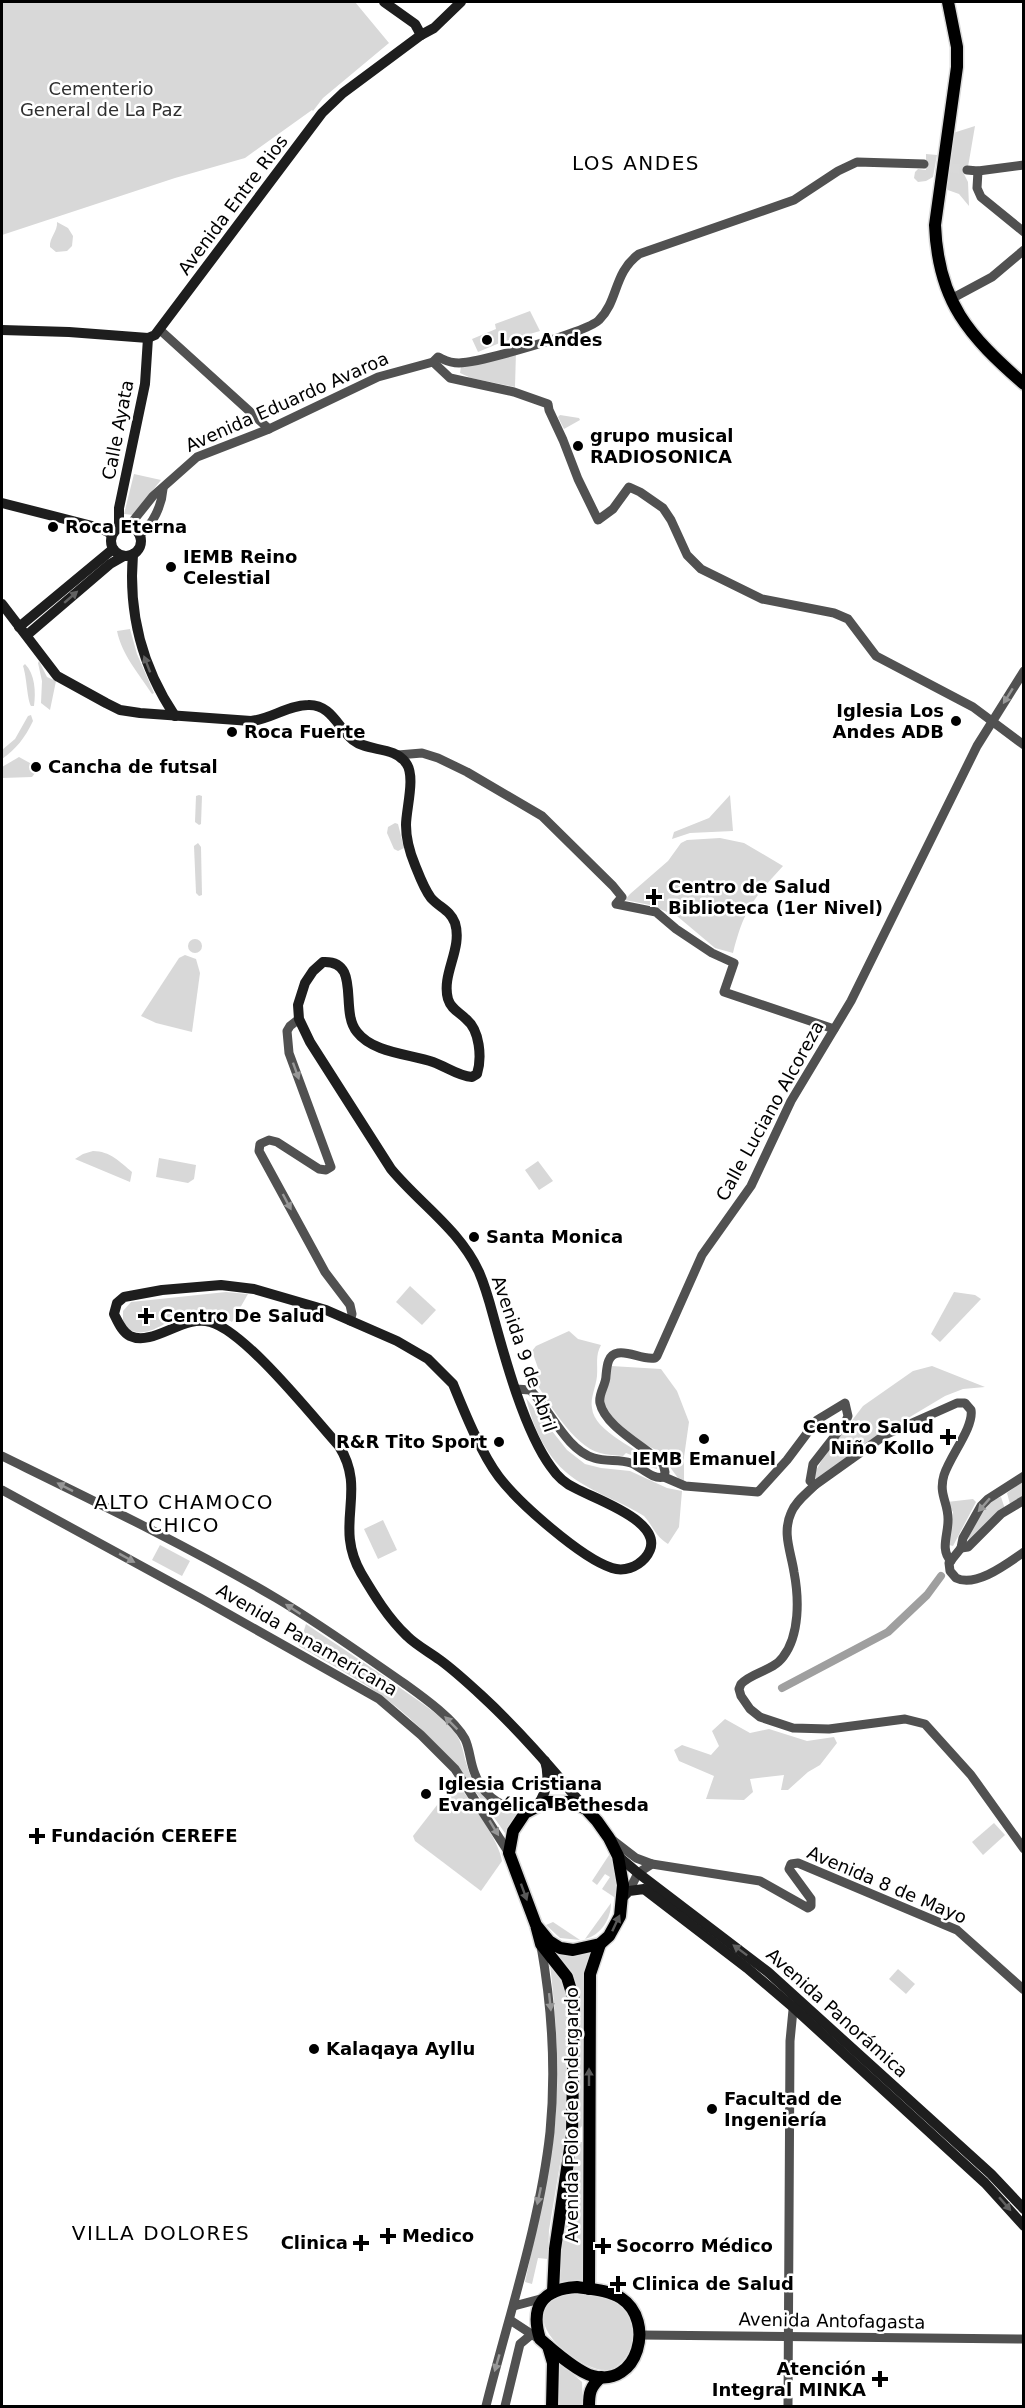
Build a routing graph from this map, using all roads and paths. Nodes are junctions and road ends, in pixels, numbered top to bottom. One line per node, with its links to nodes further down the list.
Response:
1 (384, 2): 4 (main road)
2 (461, 2): 4 (main road, Avenida Entre Rios)
3 (948, 2): 11 (main road)
4 (421, 35): 13 (main road, Avenida Entre Rios)
5 (924, 164): 15 (street, Avenida Eduardo Avaroa)
6 (1023, 165): 8 (street)
7 (967, 170): 8 (street)
8 (978, 171): 9 (street)
9 (1023, 232)
10 (1023, 250): 11 (street)
11 (951, 299): 16 (main road)
12 (2, 330): 14 (main road)
13 (160, 330): 14 (main road, Avenida Entre Rios); 17 (street)
14 (148, 338): 20 (main road, Calle Ayata)
15 (439, 363): 17 (street, Avenida Eduardo Avaroa); 28 (street)
16 (1023, 384)
17 (269, 429): 18 (street, Avenida Eduardo Avaroa)
18 (163, 489): 20 (street, Avenida Eduardo Avaroa); 21 (street, Avenida Eduardo Avaroa)
19 (2, 503): 20 (main road)
20 (120, 529): 21 (main road); 22 (main road)
21 (139, 535): 23 (main road)
22 (113, 549): 23 (main road); 25 (main road)
23 (129, 555): 25 (main road, one-way to 23); 27 (main road, one-way to 23)
24 (2, 604): 25 (main road)
25 (23, 631): 27 (main road)
26 (1023, 671): 28 (street, Calle Luciano Alcoreza, one-way to 28)
27 (175, 716): 30 (main road)
28 (992, 721): 29 (street); 32 (street, Calle Luciano Alcoreza)
29 (1023, 745)
30 (398, 755): 31 (main road); 32 (street)
31 (298, 1020): 33 (street, one-way to 33); 34 (main road, Avenida 9 de Abril)
32 (834, 1029): 37 (street, Calle Luciano Alcoreza)
33 (350, 1321): 34 (main road, Avenida 9 de Abril); 44 (main road, Avenida 9 de Abril)
34 (516, 1389): 37 (street)
35 (2, 1456): 45 (street, Avenida Panamericana, one-way to 35)
36 (1023, 1476): 41 (street, one-way to 41)
37 (664, 1477): 38 (street)
38 (815, 1485): 43 (street); 48 (street)
39 (2, 1490): 49 (street, Avenida Panamericana, one-way to 49)
40 (1023, 1500): 41 (street)
41 (961, 1548): 43 (street)
42 (1023, 1552): 43 (street)
43 (951, 1561)
44 (543, 1758): 45 (main road); 46 (main road, Avenida 9 de Abril)
45 (534, 1807): 46 (main road); 49 (main road)
46 (586, 1809): 47 (main road)
47 (609, 1838): 50 (main road); 51 (street, Avenida 8 de Mayo)
48 (1023, 1849)
49 (509, 1852): 54 (main road, Avenida Panamericana, one-way to 54)
50 (618, 1856): 52 (main road, Avenida Panorámica); 53 (main road)
51 (652, 1864): 52 (street); 57 (street, Avenida 8 de Mayo)
52 (638, 1873): 53 (street); 58 (main road, Avenida Panorámica, one-way to 52)
53 (626, 1894): 56 (main road, one-way to 53); 58 (main road, Avenida Panorámica)
54 (536, 1925): 55 (main road, Avenida Panamericana); 56 (main road)
55 (541, 1944): 62 (main road, Avenida Polo de Ondergardo); 63 (street, Avenida Panamericana, one-way to 63)
56 (600, 1944): 61 (main road, Avenida Polo de Ondergardo, one-way to 56)
57 (1023, 1990)
58 (797, 2004): 59 (main road, Avenida Panorámica); 60 (main road, Avenida Panorámica, one-way to 60); 66 (street)
59 (1023, 2209)
60 (1023, 2226)
61 (589, 2289): 62 (main road); 65 (main road)
62 (549, 2295): 63 (street); 68 (main road)
63 (514, 2306): 64 (street, Avenida Panamericana)
64 (510, 2319): 68 (street); 70 (street, Avenida Panamericana, one-way to 70)
65 (640, 2335): 66 (street, Avenida Antofagasta); 69 (main road)
66 (789, 2337): 67 (street, Avenida Antofagasta); 74 (street)
67 (1023, 2339)
68 (540, 2340): 69 (main road); 71 (street); 72 (main road)
69 (601, 2377): 73 (main road)
70 (486, 2406)
71 (505, 2406)
72 (552, 2406)
73 (589, 2406)
74 (788, 2406)

